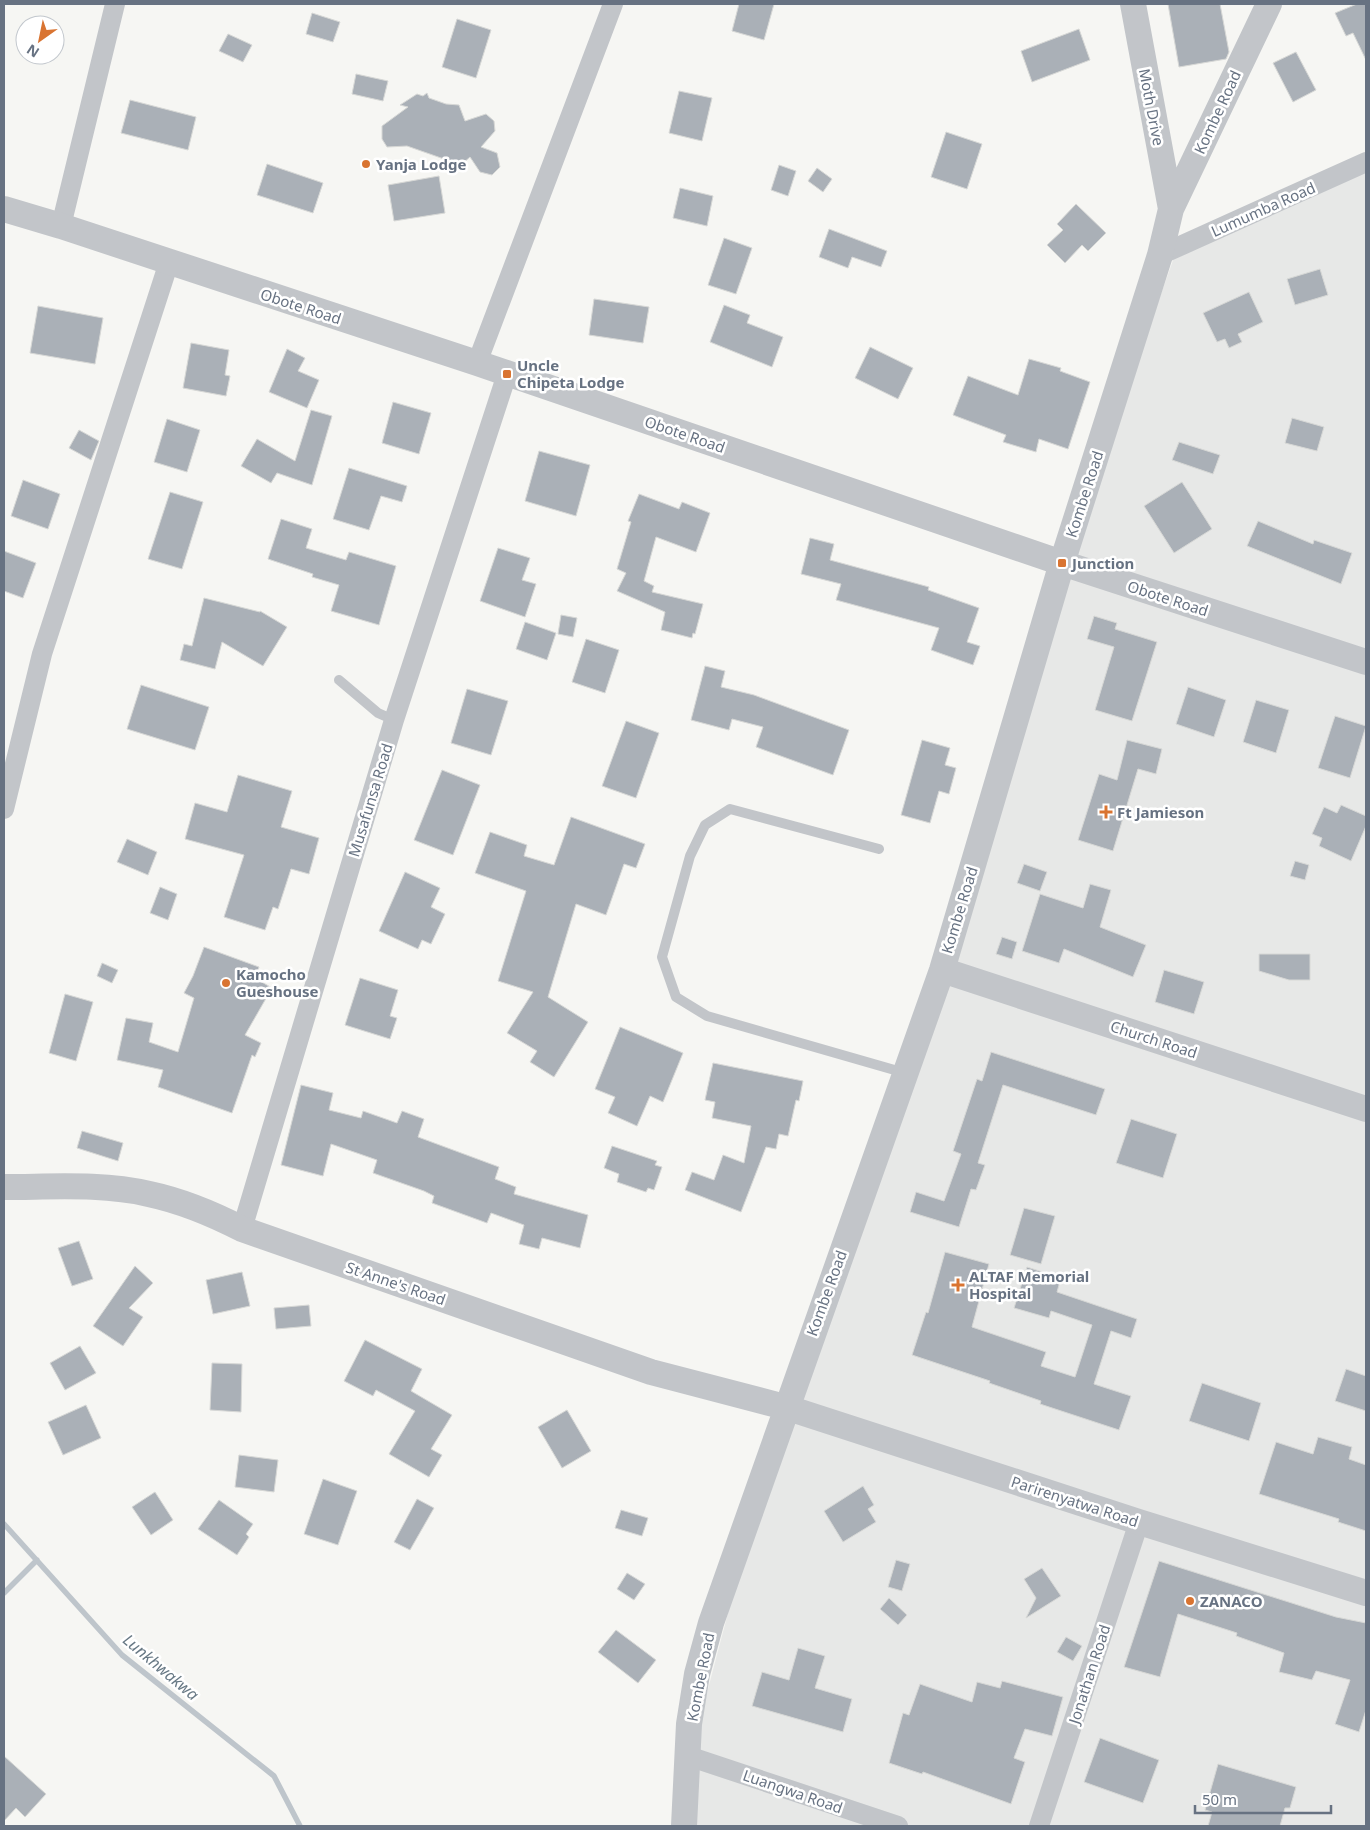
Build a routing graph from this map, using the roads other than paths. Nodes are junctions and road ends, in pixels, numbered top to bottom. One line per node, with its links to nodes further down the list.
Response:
1 (116, 4): 8 (street)
2 (613, 4): 11 (street)
3 (1133, 4): 7 (street, Moth Drive)
4 (1269, 4): 7 (street, Kombe Road)
5 (1366, 162): 9 (street, Lumumba Road)
6 (4, 209): 8 (street, Obote Road)
7 (1171, 209): 9 (street, Kombe Road)
8 (61, 226): 10 (street, Obote Road)
9 (1160, 255): 13 (street, Kombe Road)
10 (168, 262): 11 (street, Obote Road); 17 (street)
11 (477, 363): 12 (street, Obote Road)
12 (507, 374): 13 (street, Obote Road); 16 (street, Musafunsa Road)
13 (1062, 563): 14 (street, Obote Road); 19 (street, Kombe Road)
14 (1366, 662)
15 (339, 680): 16 (lane)
16 (394, 720): 23 (street, Musafunsa Road)
17 (4, 809)
18 (879, 849): 20 (lane)
19 (942, 970): 20 (street, Kombe Road); 21 (street, Church Road)
20 (904, 1073): 24 (street, Kombe Road)
21 (1366, 1108)
22 (4, 1187): 23 (street, St Anne's Road)
23 (242, 1229): 24 (street, St Anne's Road)
24 (785, 1407): 25 (street, Parirenyatwa Road); 27 (street, Kombe Road)
25 (1139, 1522): 26 (street, Parirenyatwa Road); 30 (street, Jonathan Road)
26 (1366, 1593)
27 (688, 1756): 28 (street, Kombe Road); 29 (street, Luangwa Road)
28 (684, 1826)
29 (898, 1826)
30 (1039, 1826)

